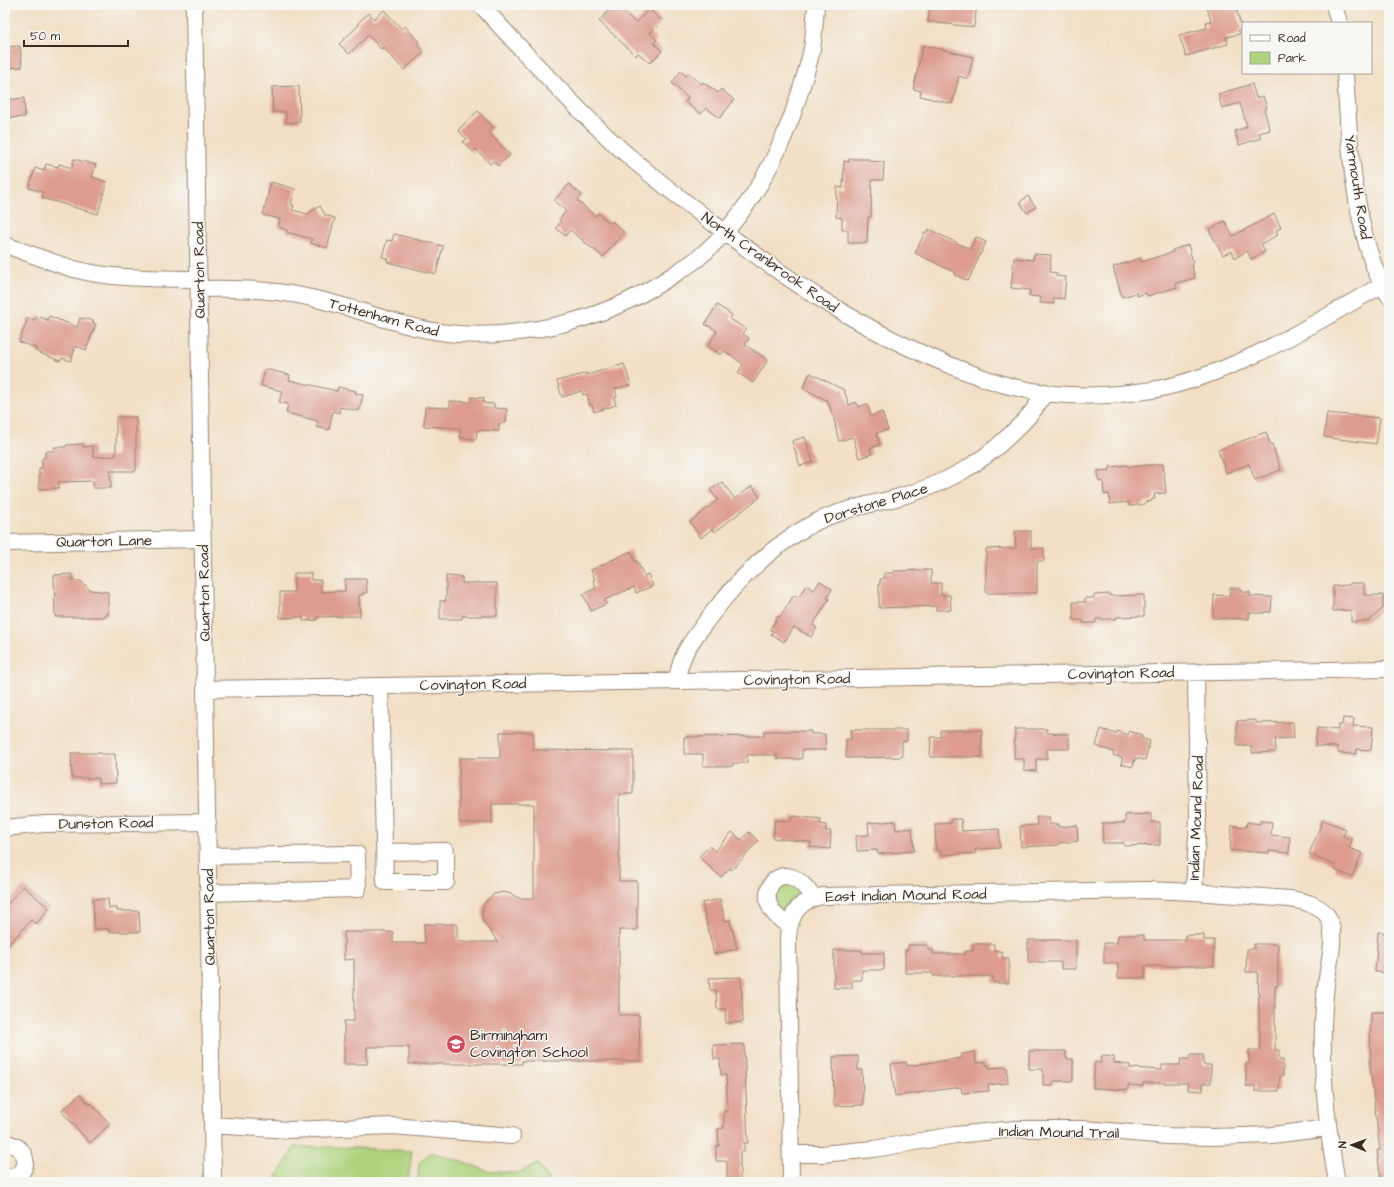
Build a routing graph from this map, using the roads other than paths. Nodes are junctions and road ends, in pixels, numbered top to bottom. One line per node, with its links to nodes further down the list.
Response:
1 (194, 5): 9 (street, Quarton Road)
2 (481, 5): 7 (street, North Cranbrook Road)
3 (816, 5): 7 (street, Tottenham Road)
4 (1334, 5): 5 (street)
5 (1339, 22)
6 (1345, 74): 10 (street, Yarmouth Road)
7 (725, 232): 9 (street, Tottenham Road); 11 (street, North Cranbrook Road)
8 (5, 244): 9 (street, Tottenham Road)
9 (199, 284): 12 (street, Quarton Road)
10 (1387, 288): 11 (street, North Cranbrook Road)
11 (1045, 392): 16 (street, Dorstone Place)
12 (203, 539): 13 (street, Quarton Lane); 18 (street, Quarton Road)
13 (5, 543)
14 (1389, 669): 15 (street, Covington Road)
15 (1196, 672): 16 (street, Covington Road); 23 (street, Indian Mound Road)
16 (676, 681): 17 (street, Covington Road)
17 (380, 686): 18 (street, Covington Road); 21 (street)
18 (205, 689): 19 (street, Quarton Road)
19 (208, 822): 20 (street, Dunston Road); 22 (street, Quarton Road)
20 (5, 828)
21 (384, 852)
22 (208, 856): 24 (street, Quarton Road); 24 (street)
23 (1194, 892): 25 (street, East Indian Mound Road); 28 (street, Indian Mound Road)
24 (208, 893): 27 (street, Quarton Road)
25 (814, 897): 26 (street, East Indian Mound Road); 26 (street)
26 (789, 926): 31 (street, East Indian Mound Road)
27 (212, 1125): 29 (street); 33 (street, Quarton Road)
28 (1328, 1128): 31 (street, Indian Mound Trail); 35 (street, Indian Mound Road)
29 (512, 1136)
30 (5, 1143): 32 (street)
31 (791, 1154): 34 (street, East Indian Mound Road)
32 (5, 1178)
33 (213, 1182)
34 (791, 1182)
35 (1337, 1182)

